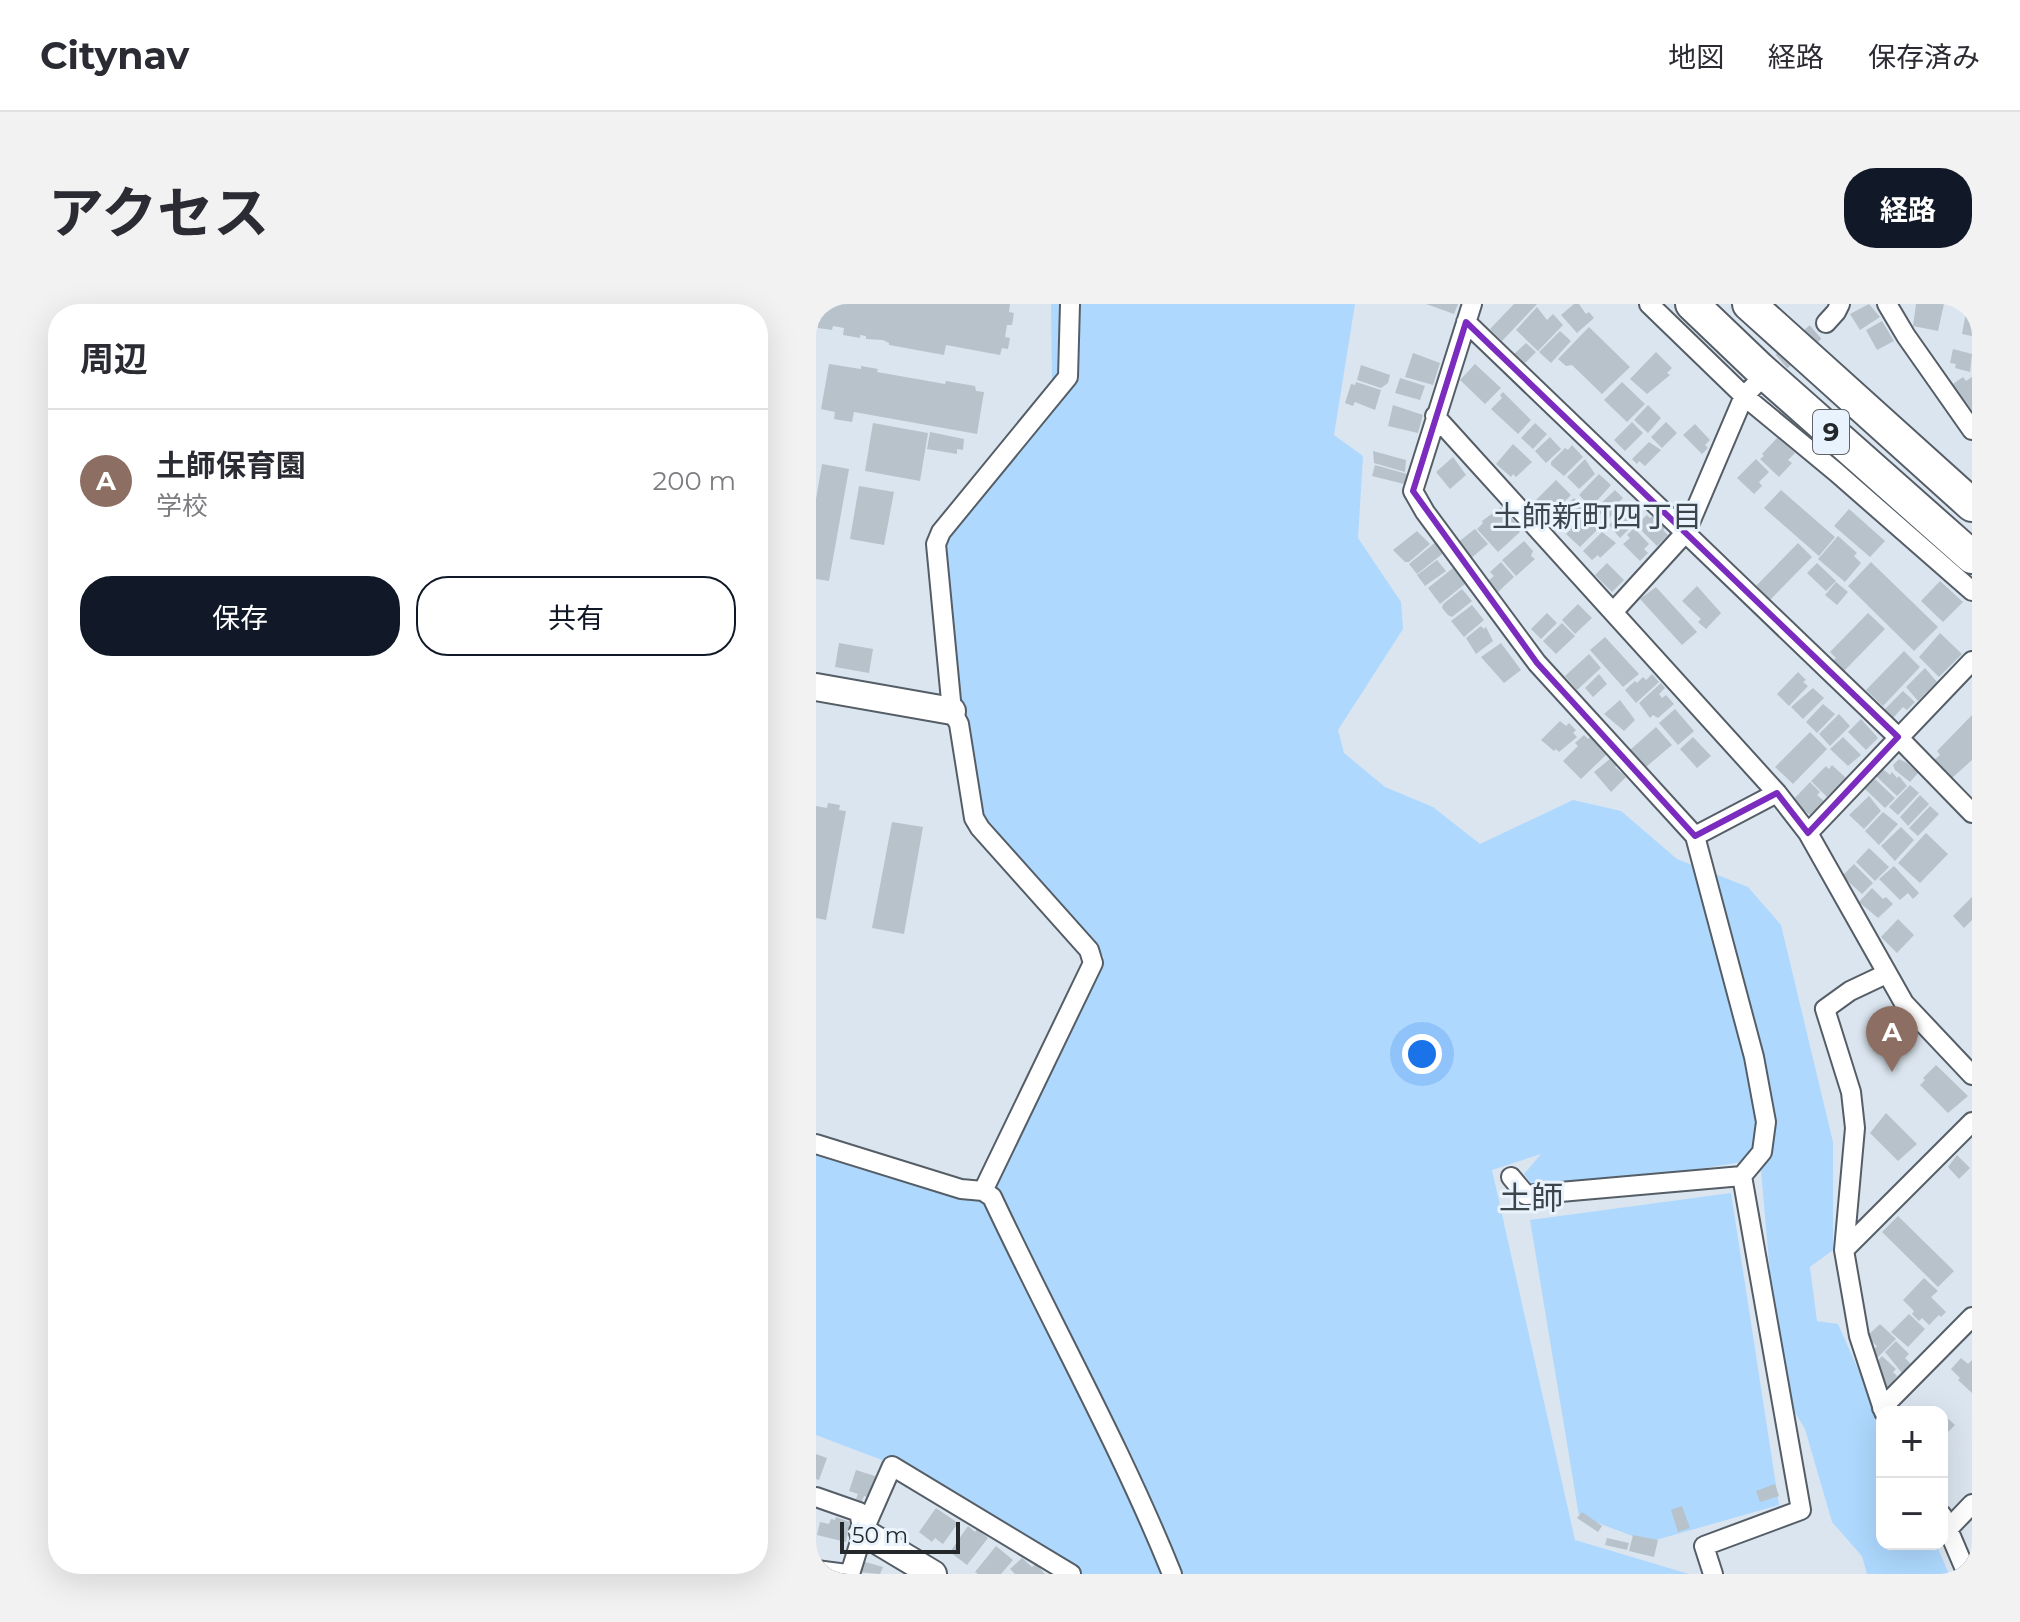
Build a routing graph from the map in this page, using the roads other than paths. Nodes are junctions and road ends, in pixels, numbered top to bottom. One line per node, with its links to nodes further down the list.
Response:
1 (1070, 304): 22 (street)
2 (1649, 304): 9 (street)
3 (1692, 304): 17 (highway, 9)
4 (1714, 304): 12 (highway, 9)
5 (1749, 304): 12 (highway, 9)
6 (1770, 304): 13 (highway, 9)
7 (1887, 304): 11 (street)
8 (1469, 313): 10 (street); 15 (street)
9 (1750, 389): 15 (street); 18 (street)
10 (1435, 416): 19 (street); 27 (street)
11 (1972, 430)
12 (1885, 442): 14 (highway, 9); 16 (highway, 9)
13 (1972, 483)
14 (1972, 505)
15 (1686, 532): 19 (street); 23 (street)
16 (1972, 533)
17 (1972, 557)
18 (1972, 591)
19 (1614, 611): 24 (street)
20 (1972, 661): 23 (street)
21 (816, 687): 22 (street)
22 (952, 711): 34 (street)
23 (1898, 737): 25 (street); 26 (street)
24 (1777, 793): 26 (street); 27 (street)
25 (1972, 813)
26 (1808, 833): 28 (street)
27 (1695, 836): 32 (street)
28 (1886, 974): 29 (street); 35 (street)
29 (1972, 1075)
30 (1972, 1122): 35 (street)
31 (816, 1144): 34 (street)
32 (1742, 1176): 33 (street); 49 (street)
33 (1511, 1177)
34 (983, 1191): 48 (street)
35 (1844, 1250): 37 (street)
36 (1972, 1317): 38 (street)
37 (1882, 1406)
38 (1887, 1406)
39 (816, 1497): 43 (street)
40 (1972, 1504): 41 (street)
41 (1948, 1520)
42 (1948, 1526): 50 (street)
43 (863, 1532): 45 (street); 46 (street); 47 (street)
44 (816, 1570): 45 (street)
45 (849, 1574)
46 (933, 1574)
47 (1071, 1574)
48 (1172, 1574)
49 (1713, 1574)
50 (1967, 1574)

